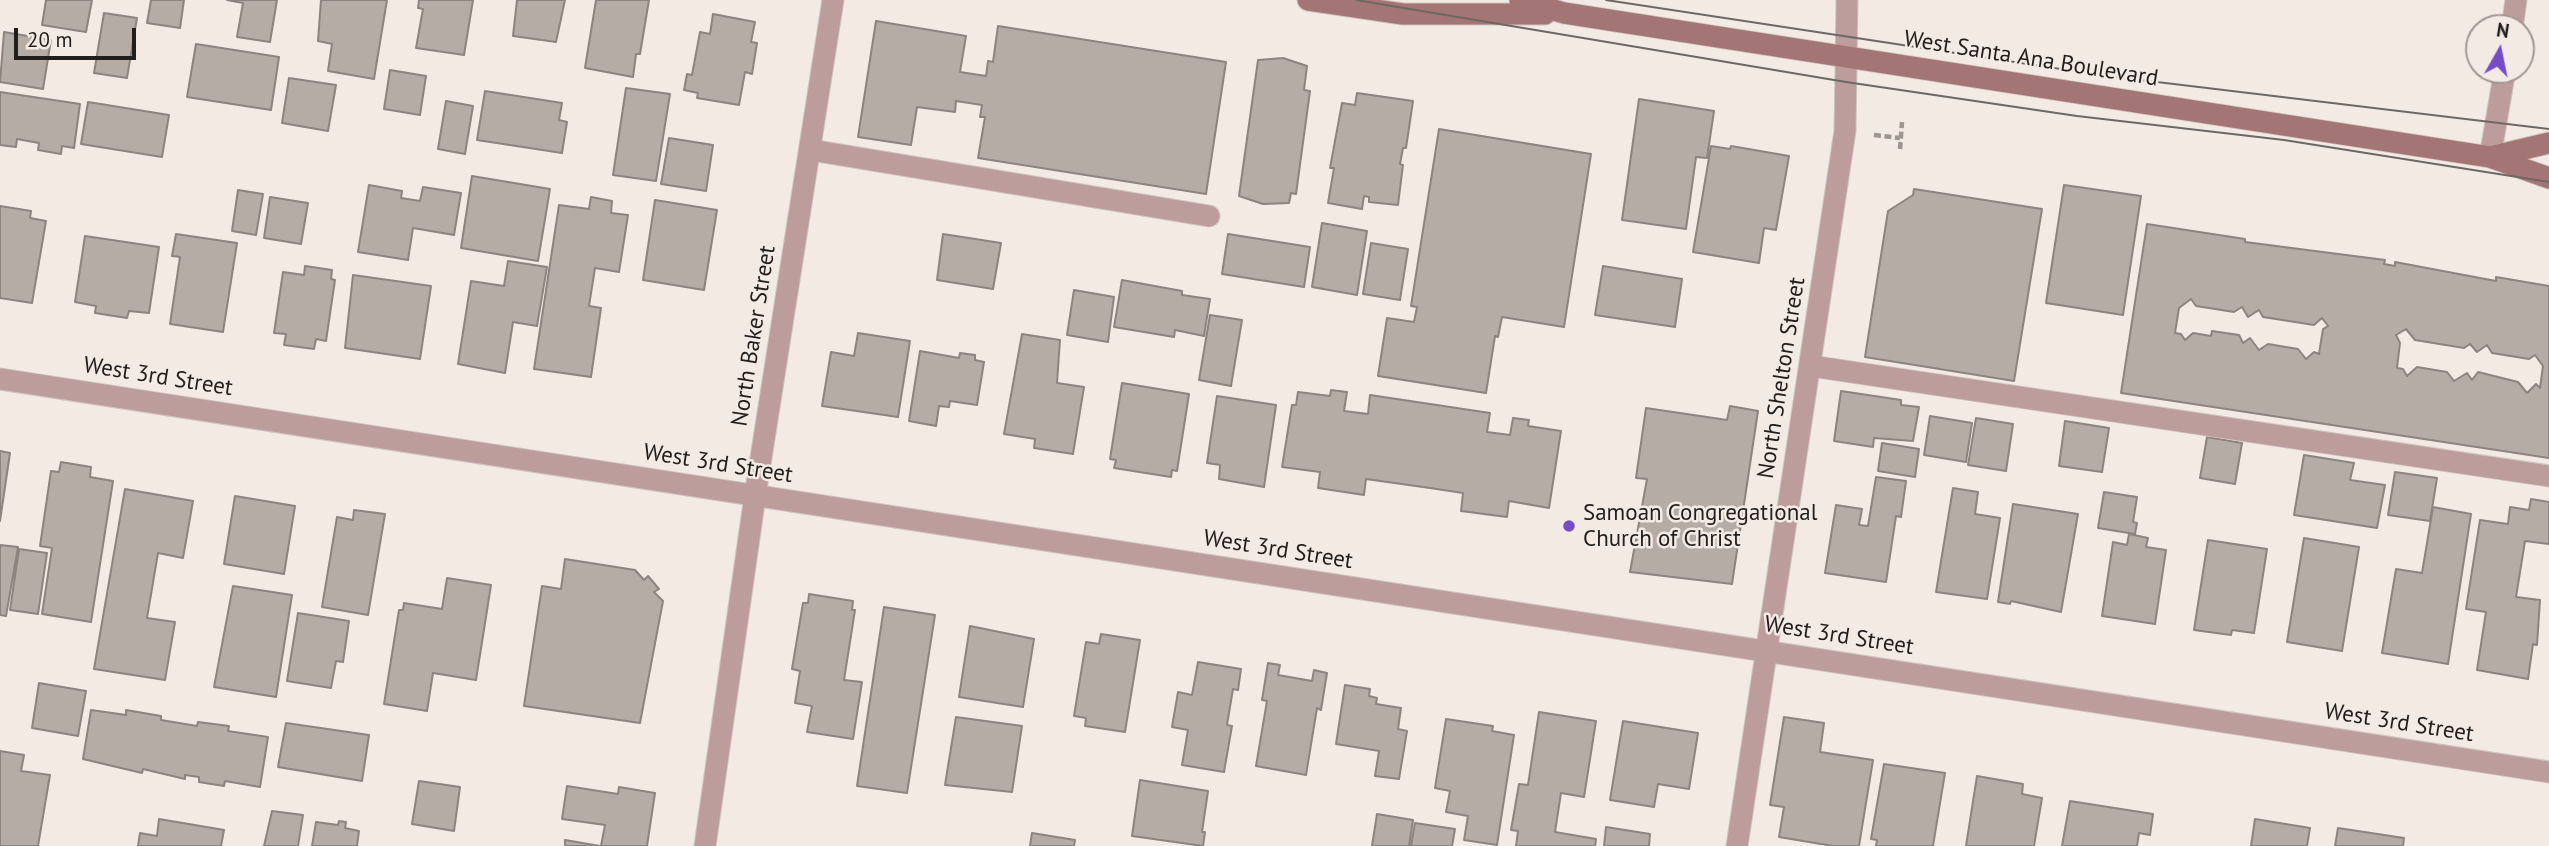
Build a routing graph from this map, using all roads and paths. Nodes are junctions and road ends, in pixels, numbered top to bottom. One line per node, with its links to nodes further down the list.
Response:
1 (833, 0): 13 (street, North Baker Street)
2 (1308, 0): 5 (main road, West Santa Ana Boulevard)
3 (1520, 0): 5 (main road, West Santa Ana Boulevard)
4 (1847, 0): 6 (street, North Shelton Street)
5 (1564, 13): 6 (main road, West Santa Ana Boulevard)
6 (1845, 58): 14 (main road, West Santa Ana Boulevard); 17 (street, North Shelton Street)
7 (2503, 84): 14 (street)
8 (1902, 122): 10 (path)
9 (1873, 134): 10 (path)
10 (1900, 138): 12 (path)
11 (2549, 143): 14 (main road, West Santa Ana Boulevard)
12 (1900, 149)
13 (811, 150): 16 (street); 20 (street, North Baker Street)
14 (2490, 157): 15 (main road, West Santa Ana Boulevard)
15 (2549, 178)
16 (1209, 216)
17 (1811, 366): 19 (street); 21 (street, North Shelton Street)
18 (0, 379): 20 (street, West 3rd Street)
19 (2549, 476)
20 (755, 496): 21 (street, West 3rd Street); 23 (street, North Baker Street)
21 (1765, 652): 22 (street, West 3rd Street); 24 (street, North Shelton Street)
22 (2549, 772)
23 (705, 846)
24 (1737, 846)

